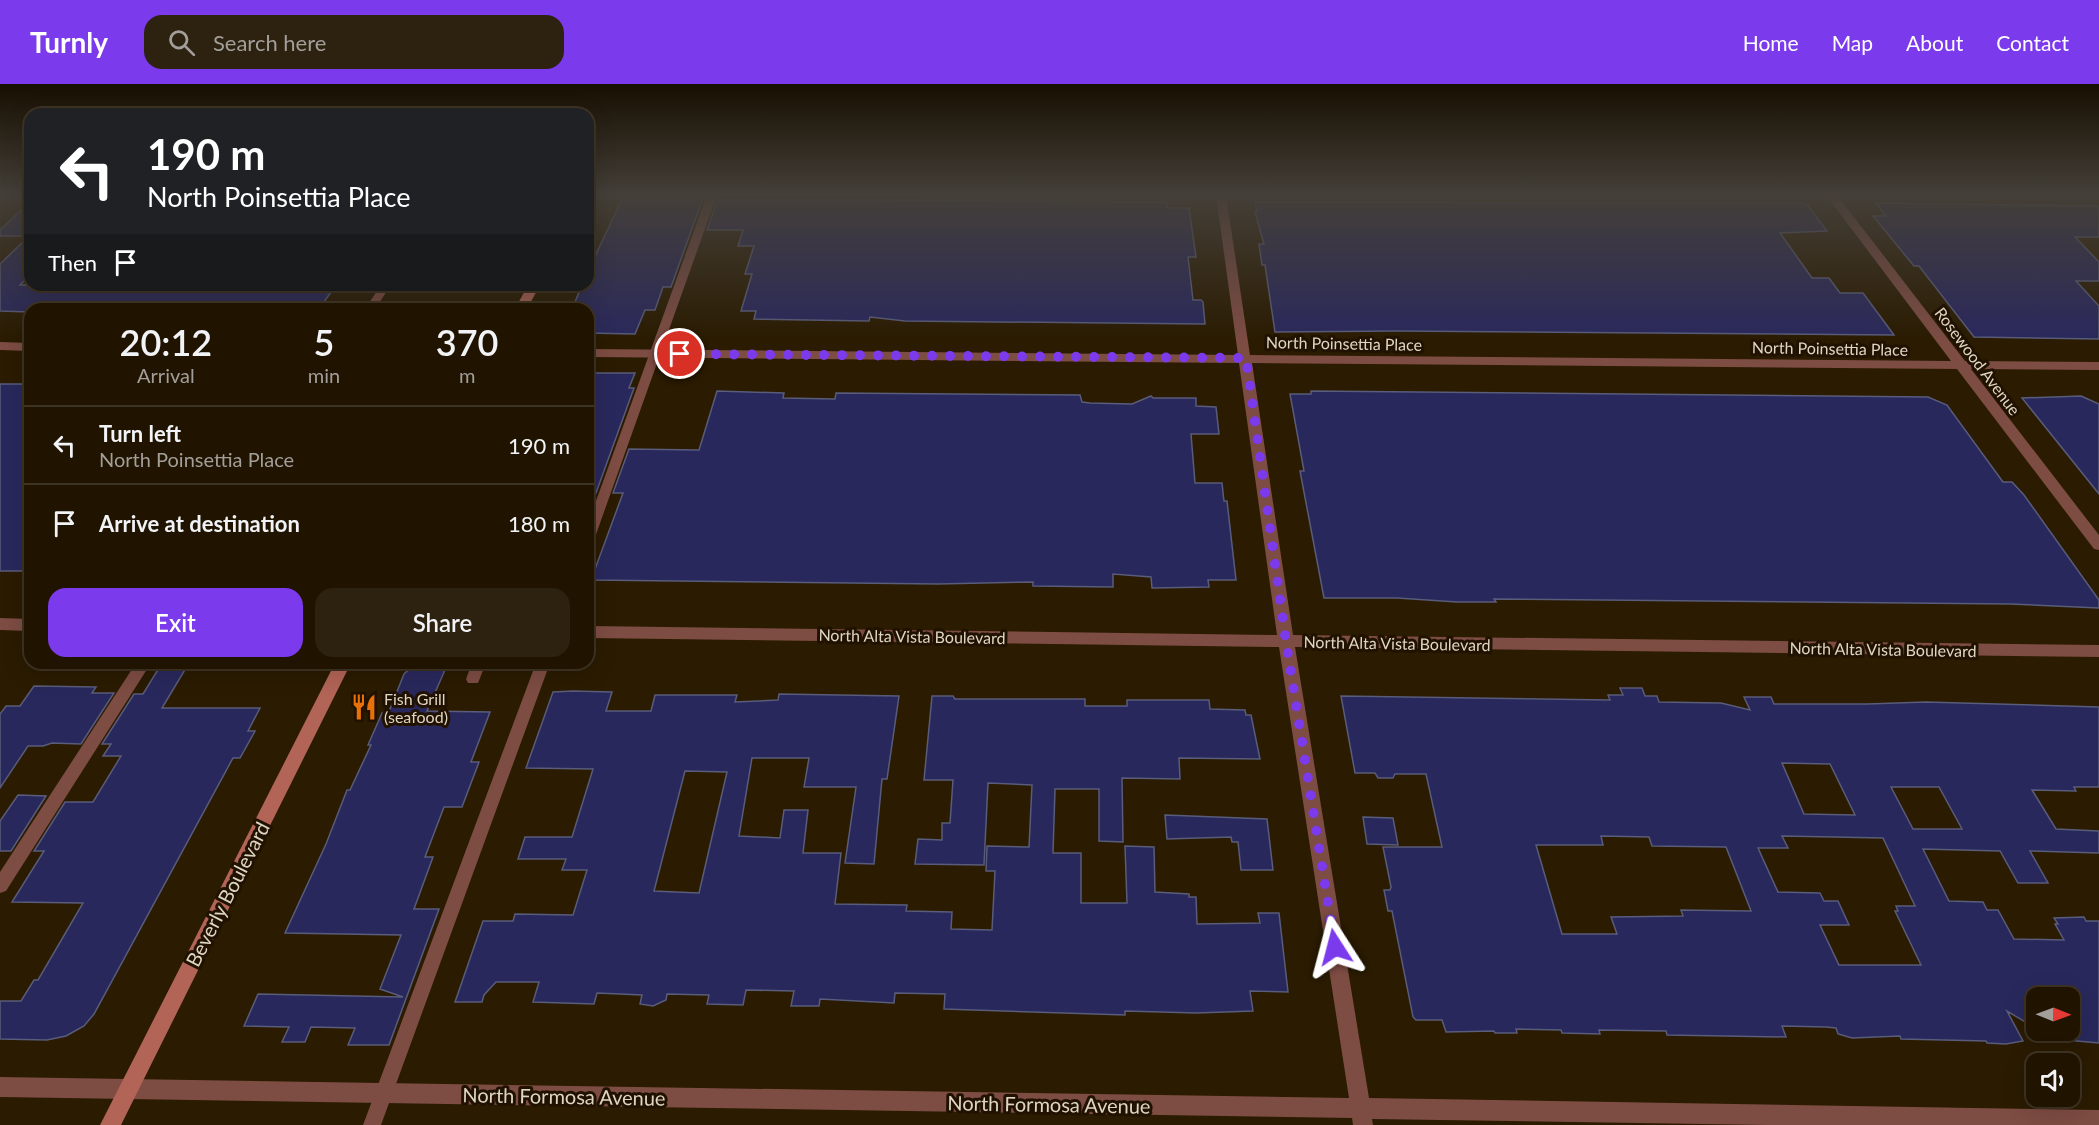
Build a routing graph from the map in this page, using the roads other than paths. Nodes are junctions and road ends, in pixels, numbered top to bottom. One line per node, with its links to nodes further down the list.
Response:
1 (695, 244): 7 (lane)
2 (1228, 244): 8 (street)
3 (1868, 244): 9 (street, Rosewood Avenue)
4 (0, 346): 5 (street)
5 (24, 347)
6 (594, 353): 7 (street, North Poinsettia Place)
7 (656, 353): 8 (street, North Poinsettia Place); 11 (lane)
8 (1246, 358): 9 (street, North Poinsettia Place); 16 (street)
9 (1960, 365): 10 (street, North Poinsettia Place); 12 (street, Rosewood Avenue)
10 (2099, 366)
11 (594, 524)
12 (2099, 546)
13 (0, 624): 14 (street)
14 (24, 625)
15 (594, 632): 16 (street, North Alta Vista Boulevard)
16 (1286, 642): 17 (street, North Alta Vista Boulevard); 27 (street)
17 (2099, 651)
18 (140, 669): 23 (lane)
19 (340, 669): 24 (main road, Beverly Boulevard)
20 (477, 669): 22 (lane)
21 (541, 669): 26 (lane)
22 (473, 679)
23 (0, 886)
24 (129, 1088): 25 (street, North Formosa Avenue); 26 (street, North Formosa Avenue); 29 (main road, Beverly Boulevard)
25 (2, 1090)
26 (384, 1092): 27 (street, North Formosa Avenue); 30 (lane)
27 (1362, 1117): 28 (street, North Formosa Avenue)
28 (2099, 1120)
29 (110, 1125)
30 (372, 1125)

